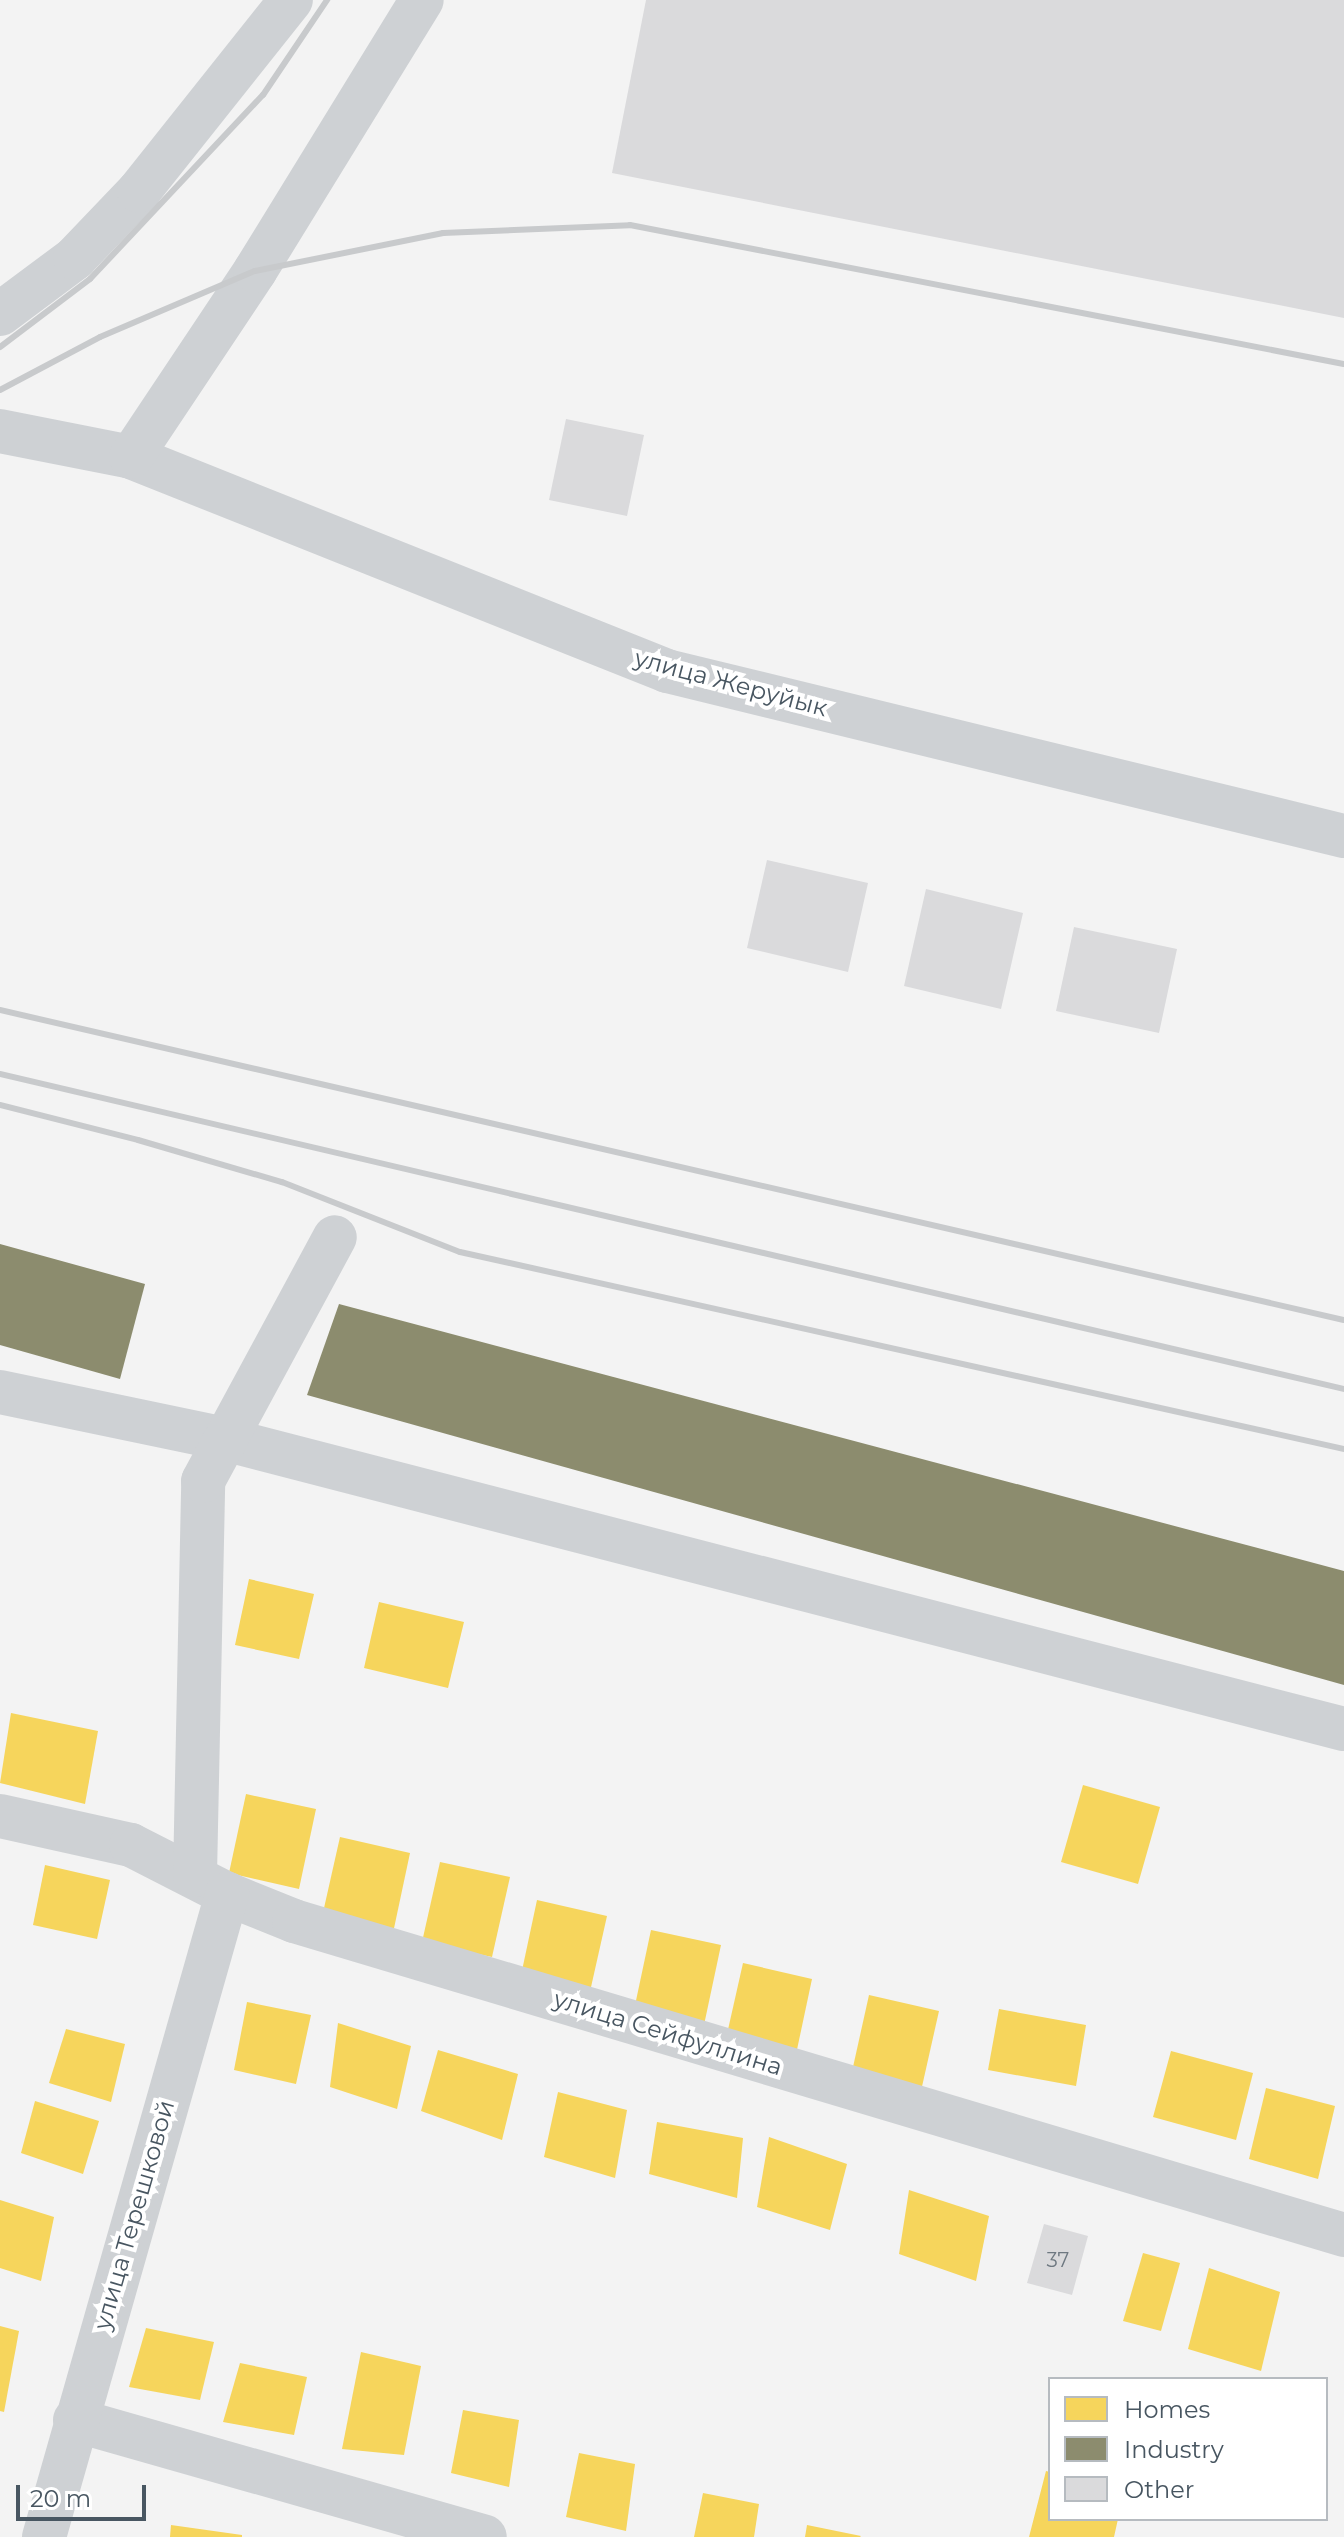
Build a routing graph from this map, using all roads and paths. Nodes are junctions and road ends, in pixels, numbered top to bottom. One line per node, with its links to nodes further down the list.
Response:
1 (291, 0): 3 (street)
2 (422, 0): 5 (street)
3 (0, 314)
4 (0, 431): 5 (street, улица Жеруйык)
5 (131, 457): 6 (street, улица Жеруйык)
6 (1344, 836)
7 (335, 1237): 9 (street, улица Терешковой)
8 (0, 1392): 9 (street)
9 (224, 1439): 10 (street); 12 (street, улица Терешковой)
10 (1344, 1729)
11 (0, 1816): 12 (street, улица Сейфуллина)
12 (211, 1884): 13 (street, улица Сейфуллина); 14 (street, улица Терешковой)
13 (1344, 2235)
14 (75, 2420): 15 (street, улица Терешковой); 16 (street)
15 (44, 2537)
16 (485, 2537)

